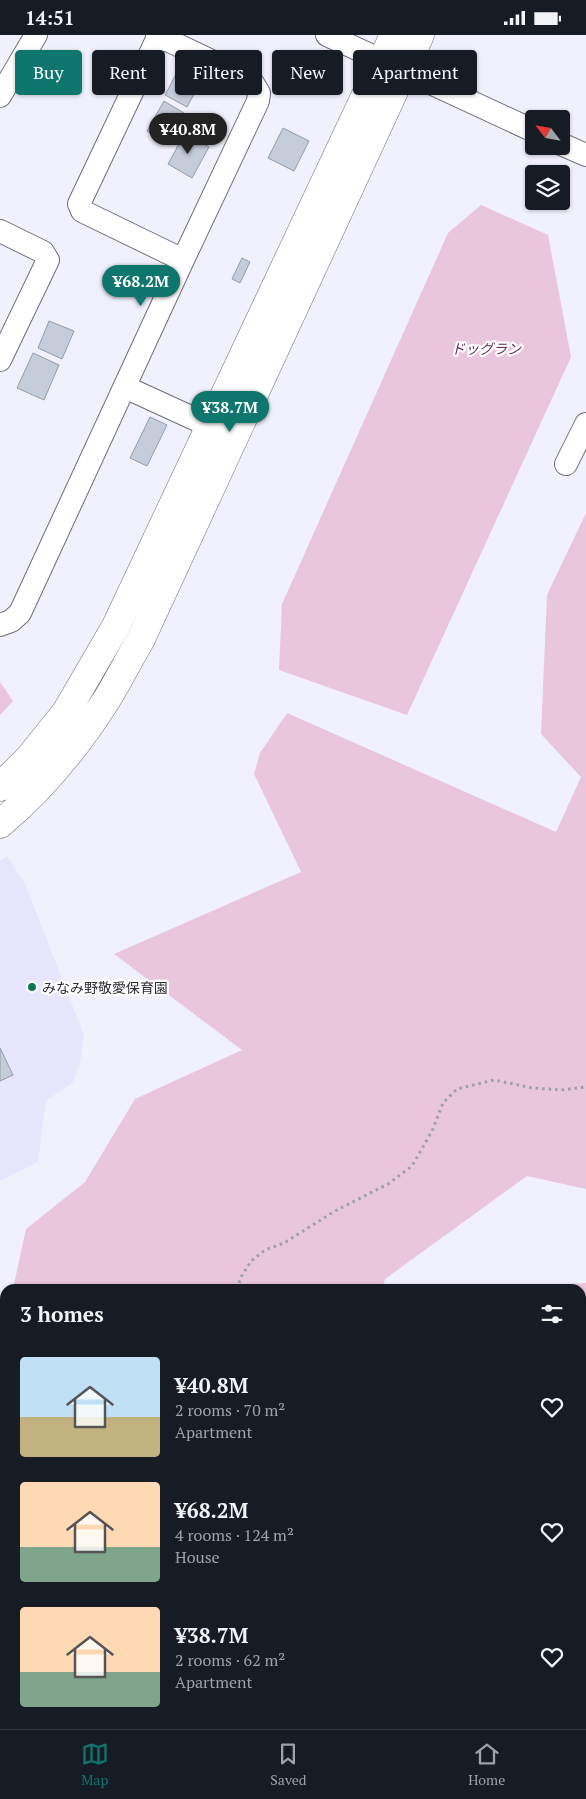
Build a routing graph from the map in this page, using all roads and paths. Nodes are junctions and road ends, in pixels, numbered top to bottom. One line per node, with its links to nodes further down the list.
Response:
1 (36, 35): 12 (street)
2 (158, 35): 17 (street); 17 (street)
3 (327, 35): 6 (street)
4 (394, 35): 7 (street)
5 (420, 35): 8 (street)
6 (359, 50)
7 (394, 50)
8 (407, 50)
9 (378, 95): 21 (street)
10 (380, 95): 25 (street)
11 (456, 95): 13 (street)
12 (0, 96)
13 (525, 127)
14 (570, 147): 15 (street)
15 (586, 155)
16 (0, 231): 18 (street)
17 (183, 260): 19 (street)
18 (0, 360)
19 (125, 387): 21 (street); 23 (street)
20 (586, 423): 22 (street)
21 (210, 426): 24 (street)
22 (566, 464)
23 (0, 625)
24 (0, 787)
25 (0, 824)
26 (586, 1087): 27 (path)
27 (239, 1284)

